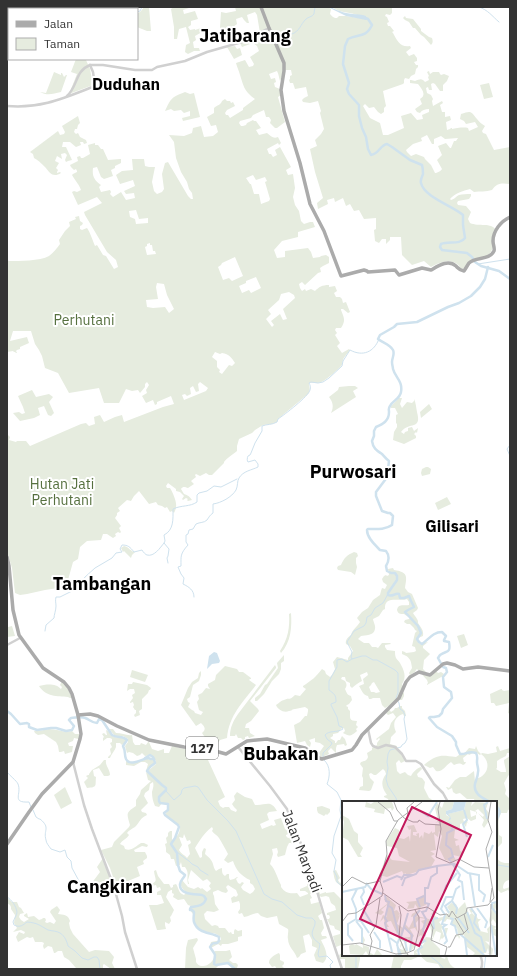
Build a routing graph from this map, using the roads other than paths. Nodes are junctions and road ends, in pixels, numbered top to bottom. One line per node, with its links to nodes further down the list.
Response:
1 (261, 7): 2 (main road)
2 (268, 28): 3 (street); 6 (main road)
3 (90, 65): 4 (street); 4 (street)
4 (66, 97): 5 (street)
5 (7, 105)
6 (510, 216)
7 (7, 557): 8 (main road)
8 (20, 638): 9 (street); 11 (main road)
9 (7, 645)
10 (510, 671): 12 (main road, 127)
11 (78, 716): 13 (main road, 127); 14 (main road)
12 (368, 729): 13 (main road, 127); 15 (street)
13 (238, 746): 19 (street, Jalan Maryadi)
14 (73, 765): 16 (main road); 18 (street)
15 (447, 801)
16 (7, 844)
17 (480, 956): 20 (street)
18 (137, 969)
19 (342, 969)
20 (481, 969)

